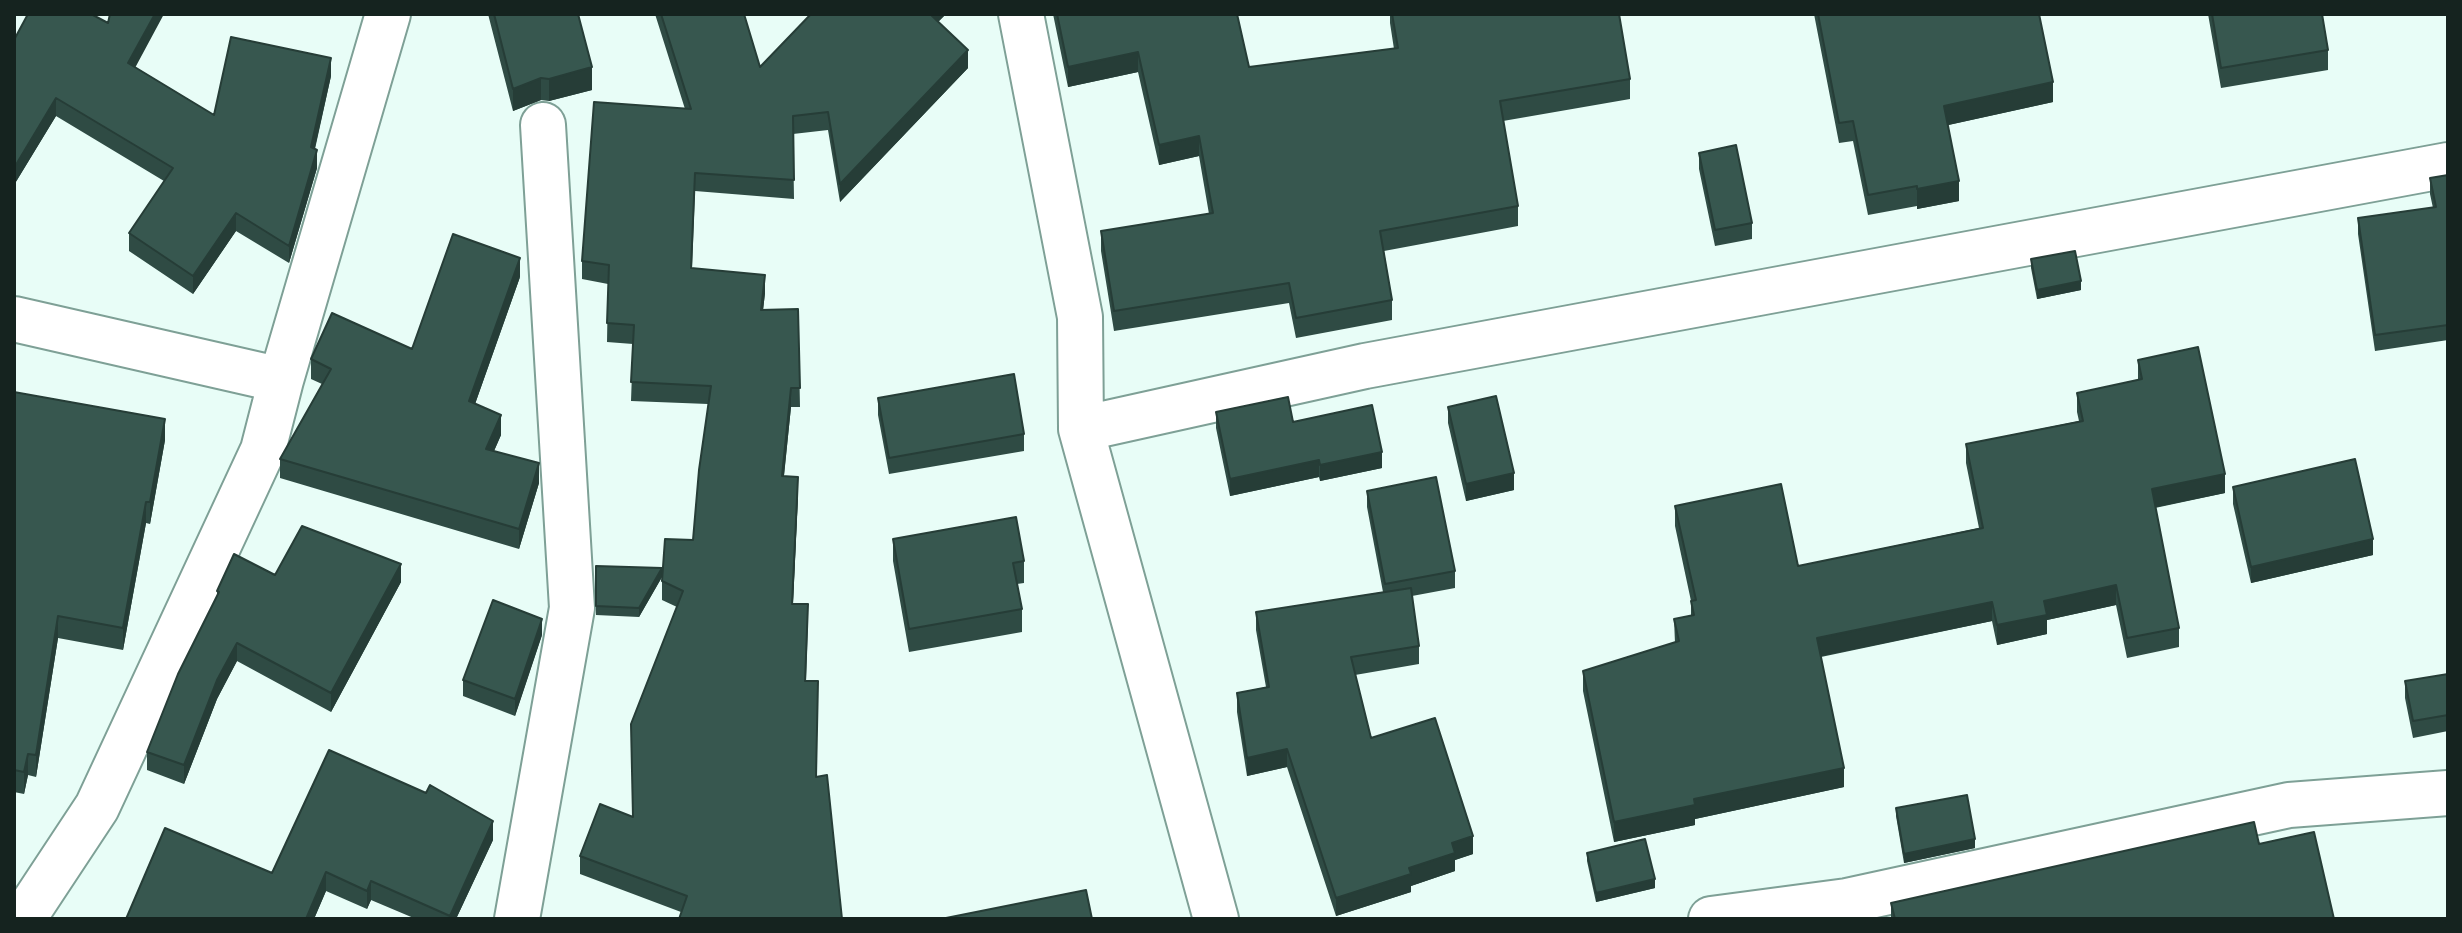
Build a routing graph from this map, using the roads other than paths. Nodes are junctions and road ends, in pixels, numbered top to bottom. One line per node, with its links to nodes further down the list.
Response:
1 (388, 14): 6 (street)
2 (1021, 14): 7 (street)
3 (543, 125): 11 (street)
4 (2448, 165): 7 (street)
5 (14, 319): 6 (street)
6 (281, 380): 10 (street)
7 (1081, 429): 12 (street)
8 (2448, 793): 9 (street)
9 (1847, 910): 13 (street)
10 (21, 916)
11 (517, 919)
12 (1216, 919)
13 (1711, 919)

